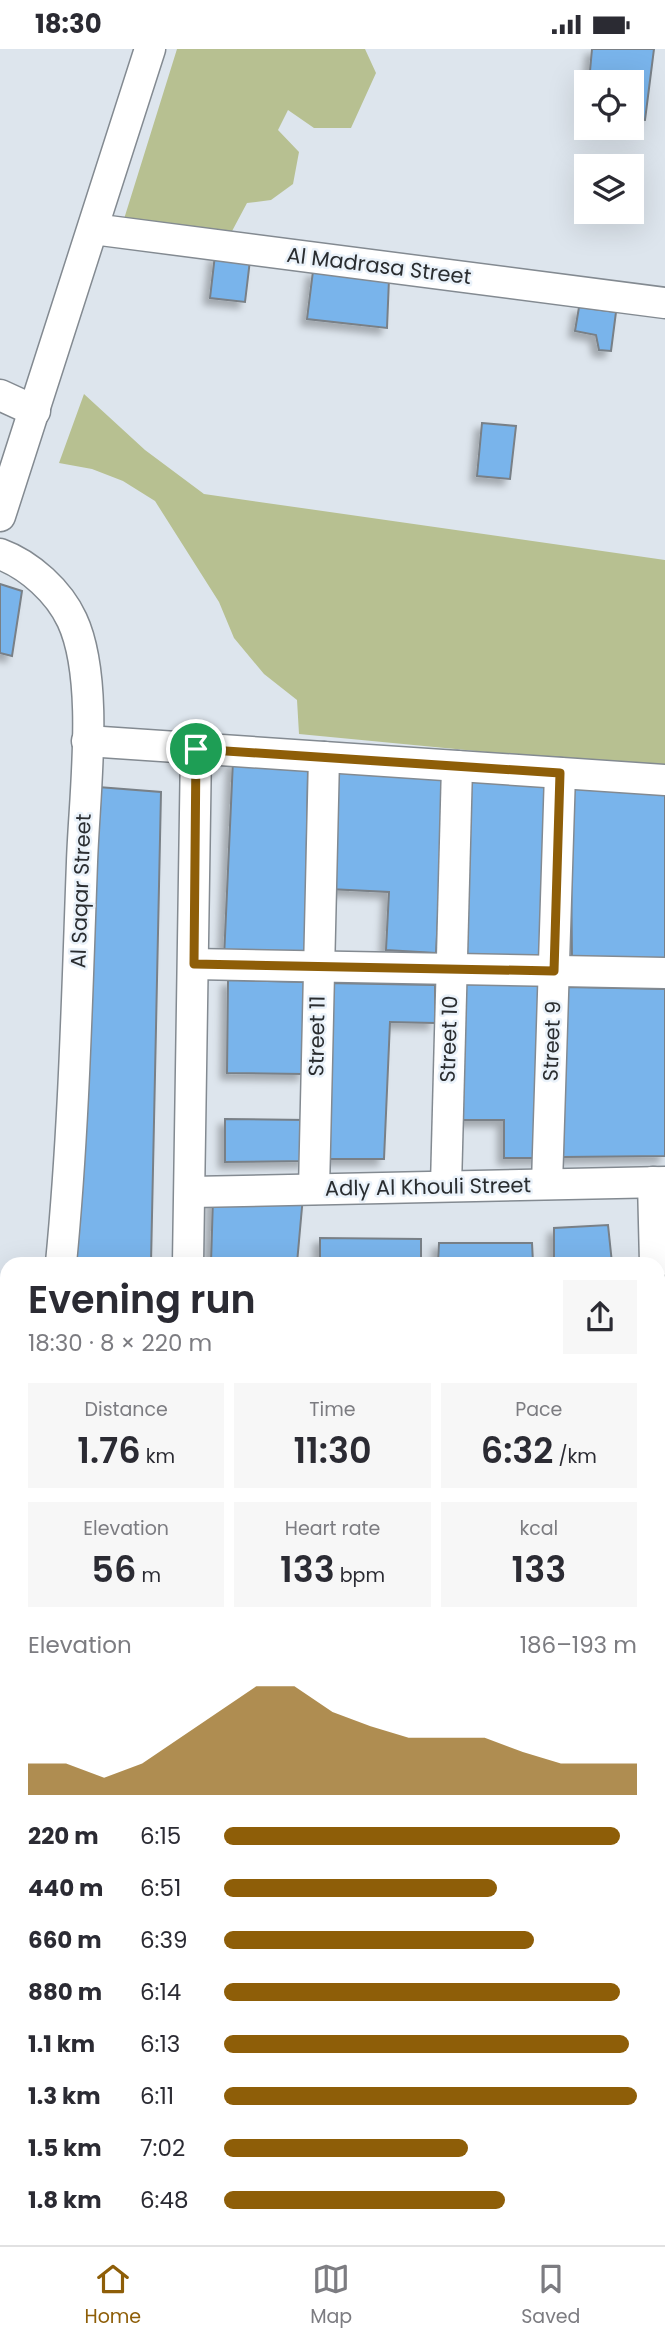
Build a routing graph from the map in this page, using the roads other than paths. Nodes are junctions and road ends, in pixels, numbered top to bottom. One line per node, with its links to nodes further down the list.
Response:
1 (150, 49): 2 (street)
2 (93, 229): 3 (street, Al Madrasa Street); 5 (street)
3 (665, 303)
4 (0, 395): 5 (street)
5 (35, 411): 6 (street)
6 (0, 516)
7 (0, 554): 8 (street, Al Saqar Street)
8 (87, 741): 9 (street); 24 (street, Al Saqar Street)
9 (196, 749): 10 (street); 14 (street)
10 (324, 757): 11 (street); 15 (street, Street 11)
11 (457, 766): 12 (street); 16 (street, Street 10)
12 (560, 773): 13 (street); 17 (street, Street 9)
13 (665, 780)
14 (194, 964): 15 (street); 23 (street)
15 (319, 966): 16 (street); 22 (street, Street 11)
16 (451, 969): 17 (street); 21 (street, Street 10)
17 (554, 971): 18 (street); 20 (street, Street 9)
18 (665, 973)
19 (659, 1182): 20 (street, Adly Al Khouli Street); 26 (street)
20 (547, 1184): 21 (street, Adly Al Khouli Street)
21 (446, 1187): 22 (street, Adly Al Khouli Street)
22 (314, 1189): 23 (street, Adly Al Khouli Street)
23 (191, 1192): 25 (street)
24 (62, 1257)
25 (188, 1257)
26 (656, 1257)

